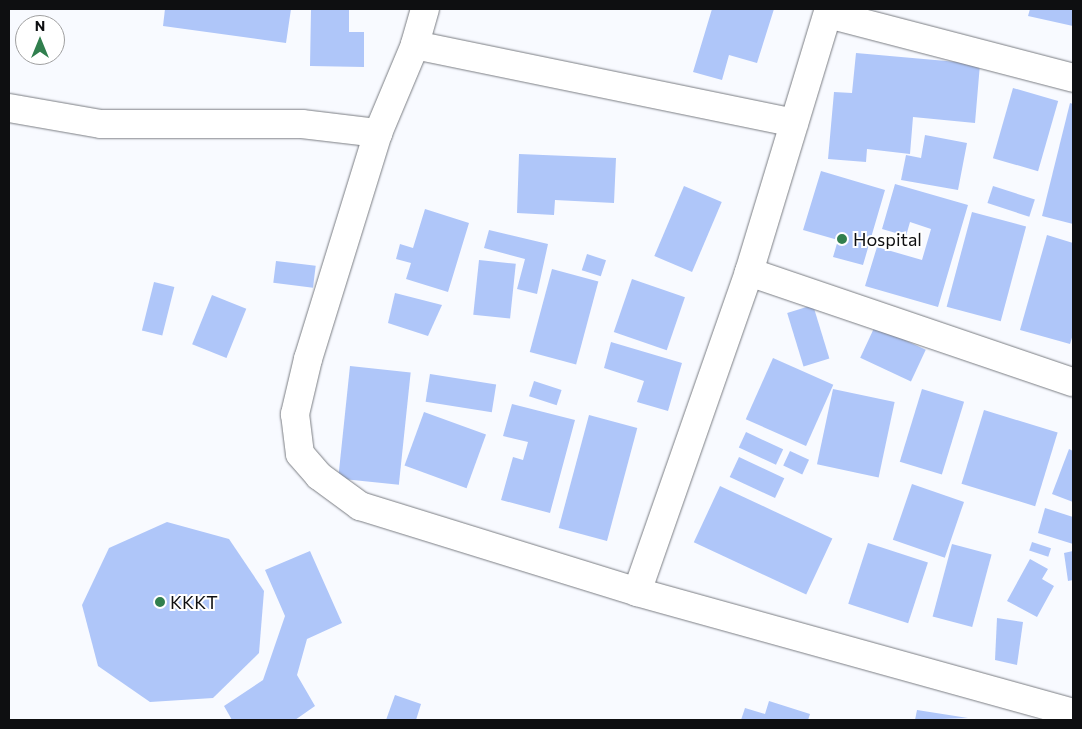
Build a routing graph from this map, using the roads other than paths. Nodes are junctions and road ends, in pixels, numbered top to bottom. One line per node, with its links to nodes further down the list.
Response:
1 (426, 9): 3 (street)
2 (829, 12): 4 (street); 6 (street)
3 (415, 45): 6 (street); 7 (street)
4 (1073, 78)
5 (9, 108): 7 (street)
6 (794, 123): 8 (street)
7 (378, 133): 10 (street)
8 (749, 272): 9 (street); 10 (street)
9 (1073, 382)
10 (637, 592): 11 (street)
11 (1073, 713)

